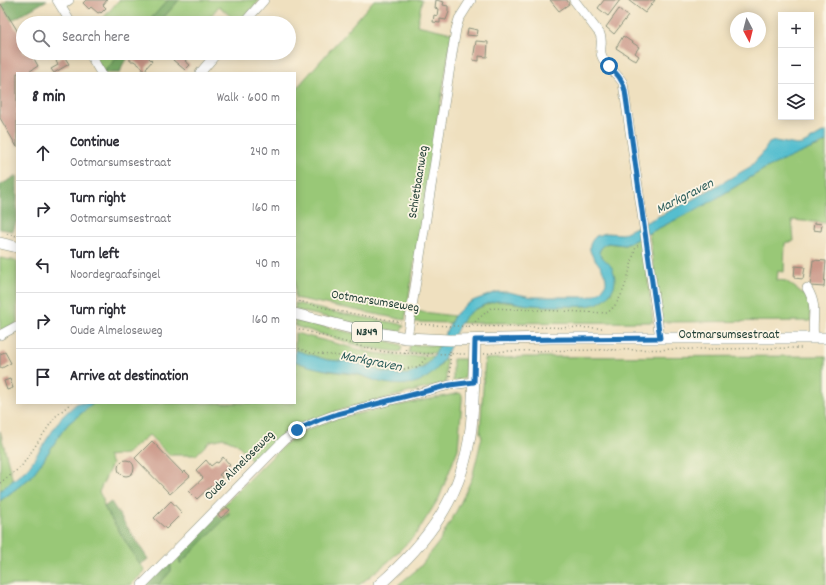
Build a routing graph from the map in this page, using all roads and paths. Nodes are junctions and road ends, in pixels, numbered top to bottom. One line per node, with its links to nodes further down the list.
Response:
1 (69, 0): 5 (street)
2 (264, 0): 7 (street)
3 (471, 0): 19 (street, Schietbaanweg)
4 (574, 0): 14 (street, Ootmarsumsestraat)
5 (59, 3): 6 (street)
6 (67, 16)
7 (250, 16)
8 (93, 60): 10 (street)
9 (212, 60): 11 (street)
10 (99, 72)
11 (201, 72)
12 (16, 236): 13 (path)
13 (2, 239): 15 (main road)
14 (646, 239): 21 (path); 26 (street, Ootmarsumsestraat)
15 (16, 246)
16 (807, 288): 27 (street)
17 (296, 300): 19 (path, Ootmarsumseweg)
18 (296, 314): 25 (main road, Ootmarsumseweg / N349)
19 (410, 323): 21 (path, Ootmarsumseweg); 25 (street, Schietbaanweg)
20 (16, 327): 24 (street)
21 (469, 327): 23 (path)
22 (296, 328): 33 (path)
23 (603, 328)
24 (0, 335)
25 (407, 338): 29 (main road, Ootmarsumseweg / N349)
26 (660, 338): 27 (main road, Ootmarsumsestraat / N349); 30 (main road, Ootmarsumsestraat / N349)
27 (814, 338): 28 (main road, Ootmarsumsestraat / N349)
28 (826, 338)
29 (442, 340): 30 (main road, Ootmarsumsestraat / N349)
30 (475, 340): 35 (main road)
31 (296, 347): 33 (path)
32 (792, 348): 35 (path, Ootmarsumsestraat)
33 (429, 354): 34 (path)
34 (449, 354): 35 (path, Ootmarsumsestraat); 37 (path)
35 (474, 354): 36 (main road)
36 (474, 382): 37 (street, Oude Almeloseweg); 41 (main road)
37 (450, 385): 40 (street, Oude Almeloseweg)
38 (70, 404): 39 (path)
39 (0, 483)
40 (142, 585)
41 (379, 585)

